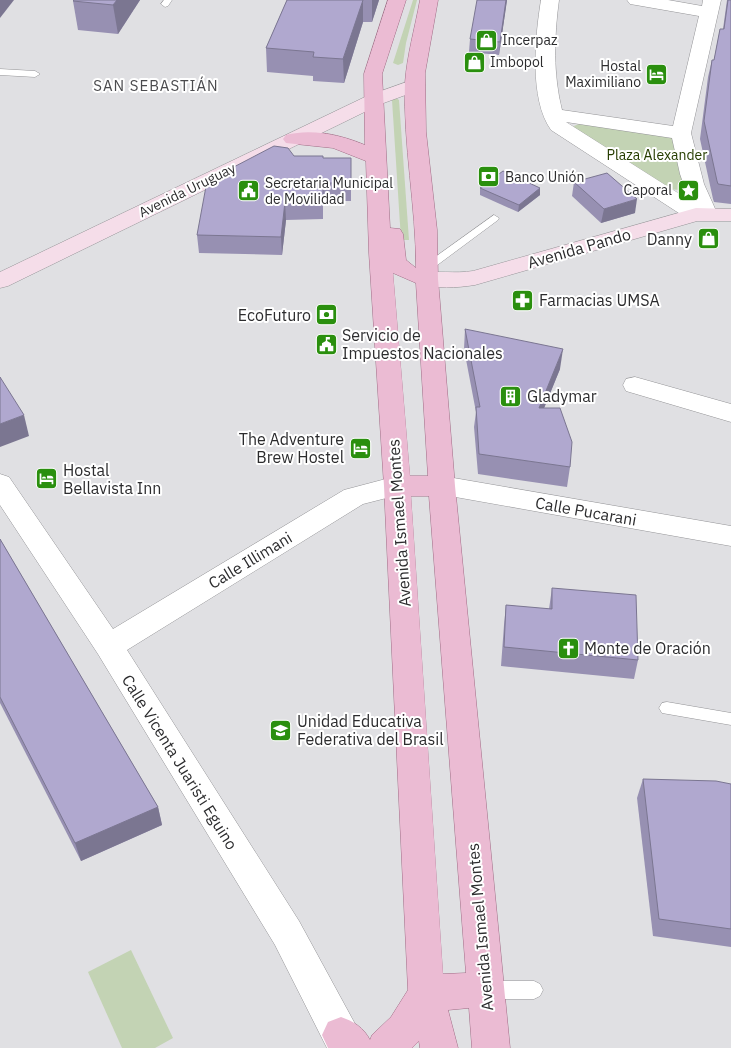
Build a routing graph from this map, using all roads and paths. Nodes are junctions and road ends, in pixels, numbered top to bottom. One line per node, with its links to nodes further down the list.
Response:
1 (397, 0): 9 (main road, Avenida Ismael Montes)
2 (429, 0): 8 (main road, Avenida Ismael Montes)
3 (550, 0): 10 (street)
4 (636, 0): 5 (street)
5 (710, 6): 11 (street)
6 (0, 72): 7 (lane)
7 (34, 74)
8 (415, 77): 9 (street, Avenida Uruguay); 20 (main road, Avenida Ismael Montes)
9 (374, 92): 12 (street, Avenida Uruguay); 13 (main road, Avenida Ismael Montes)
10 (552, 114): 11 (street); 14 (street)
11 (681, 133): 14 (street)
12 (284, 138): 13 (main road); 18 (street, Avenida Uruguay)
13 (376, 158): 16 (main road, Avenida Ismael Montes)
14 (701, 214): 15 (street, Avenida Pando); 20 (street, Avenida Pando)
15 (731, 215)
16 (379, 217): 20 (main road); 25 (main road, Avenida Ismael Montes)
17 (494, 218): 20 (lane)
18 (48, 248): 19 (street, Avenida Uruguay); 21 (street, Avenida Uruguay)
19 (0, 263)
20 (427, 273): 26 (main road, Avenida Ismael Montes)
21 (0, 281)
22 (635, 385): 23 (street)
23 (731, 413)
24 (0, 484): 28 (street, Calle Vicenta Juaristi Eguino)
25 (397, 486): 26 (main road); 28 (street, Calle Illimani); 33 (main road, Avenida Ismael Montes)
26 (442, 486): 27 (street, Calle Pucarani); 31 (main road, Avenida Ismael Montes)
27 (731, 536)
28 (108, 646): 34 (street, Calle Vicenta Juaristi Eguino)
29 (667, 708): 30 (lane)
30 (731, 719)
31 (485, 990): 32 (lane); 33 (main road); 38 (main road, Avenida Ismael Montes)
32 (534, 990)
33 (426, 993): 35 (main road); 36 (main road); 37 (main road, Avenida Ismael Montes)
34 (347, 1044)
35 (385, 1048)
36 (422, 1048)
37 (439, 1048)
38 (491, 1048)

